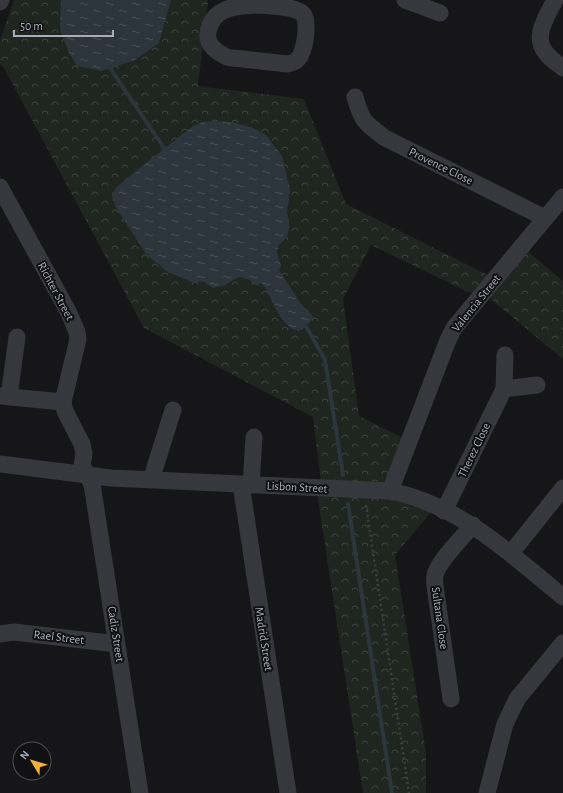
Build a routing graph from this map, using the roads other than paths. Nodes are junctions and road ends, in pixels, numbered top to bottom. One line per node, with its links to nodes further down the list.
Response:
1 (405, 0): 4 (street)
2 (555, 0): 5 (street)
3 (260, 3): 3 (street)
4 (440, 13)
5 (563, 68)
6 (355, 97): 9 (street, Provence Close)
7 (0, 187): 15 (street, Richter Street)
8 (561, 203): 9 (street, Valencia Street)
9 (545, 218): 23 (street, Valencia Street)
10 (17, 337): 14 (street)
11 (505, 355): 13 (street, Therez Close)
12 (537, 385): 13 (street)
13 (504, 389): 24 (street, Therez Close)
14 (5, 397): 15 (street)
15 (63, 402): 19 (street)
16 (173, 410): 20 (street)
17 (254, 436): 21 (street, Madrid Street)
18 (0, 464): 19 (street, Lisbon Street)
19 (88, 475): 20 (street, Lisbon Street); 30 (street, Cadiz Street)
20 (151, 480): 21 (street, Lisbon Street)
21 (246, 485): 23 (street, Lisbon Street); 33 (street, Madrid Street)
22 (563, 488): 26 (street)
23 (390, 491): 24 (street, Lisbon Street)
24 (444, 511): 25 (street, Lisbon Street)
25 (473, 525): 26 (street, Lisbon Street); 31 (street, Sultana Close)
26 (511, 553): 27 (street, Lisbon Street)
27 (563, 597)
28 (0, 634): 30 (street, Rael Street)
29 (563, 643): 34 (street)
30 (117, 644): 32 (street, Cadiz Street)
31 (451, 699)
32 (140, 793)
33 (288, 793)
34 (487, 793)

